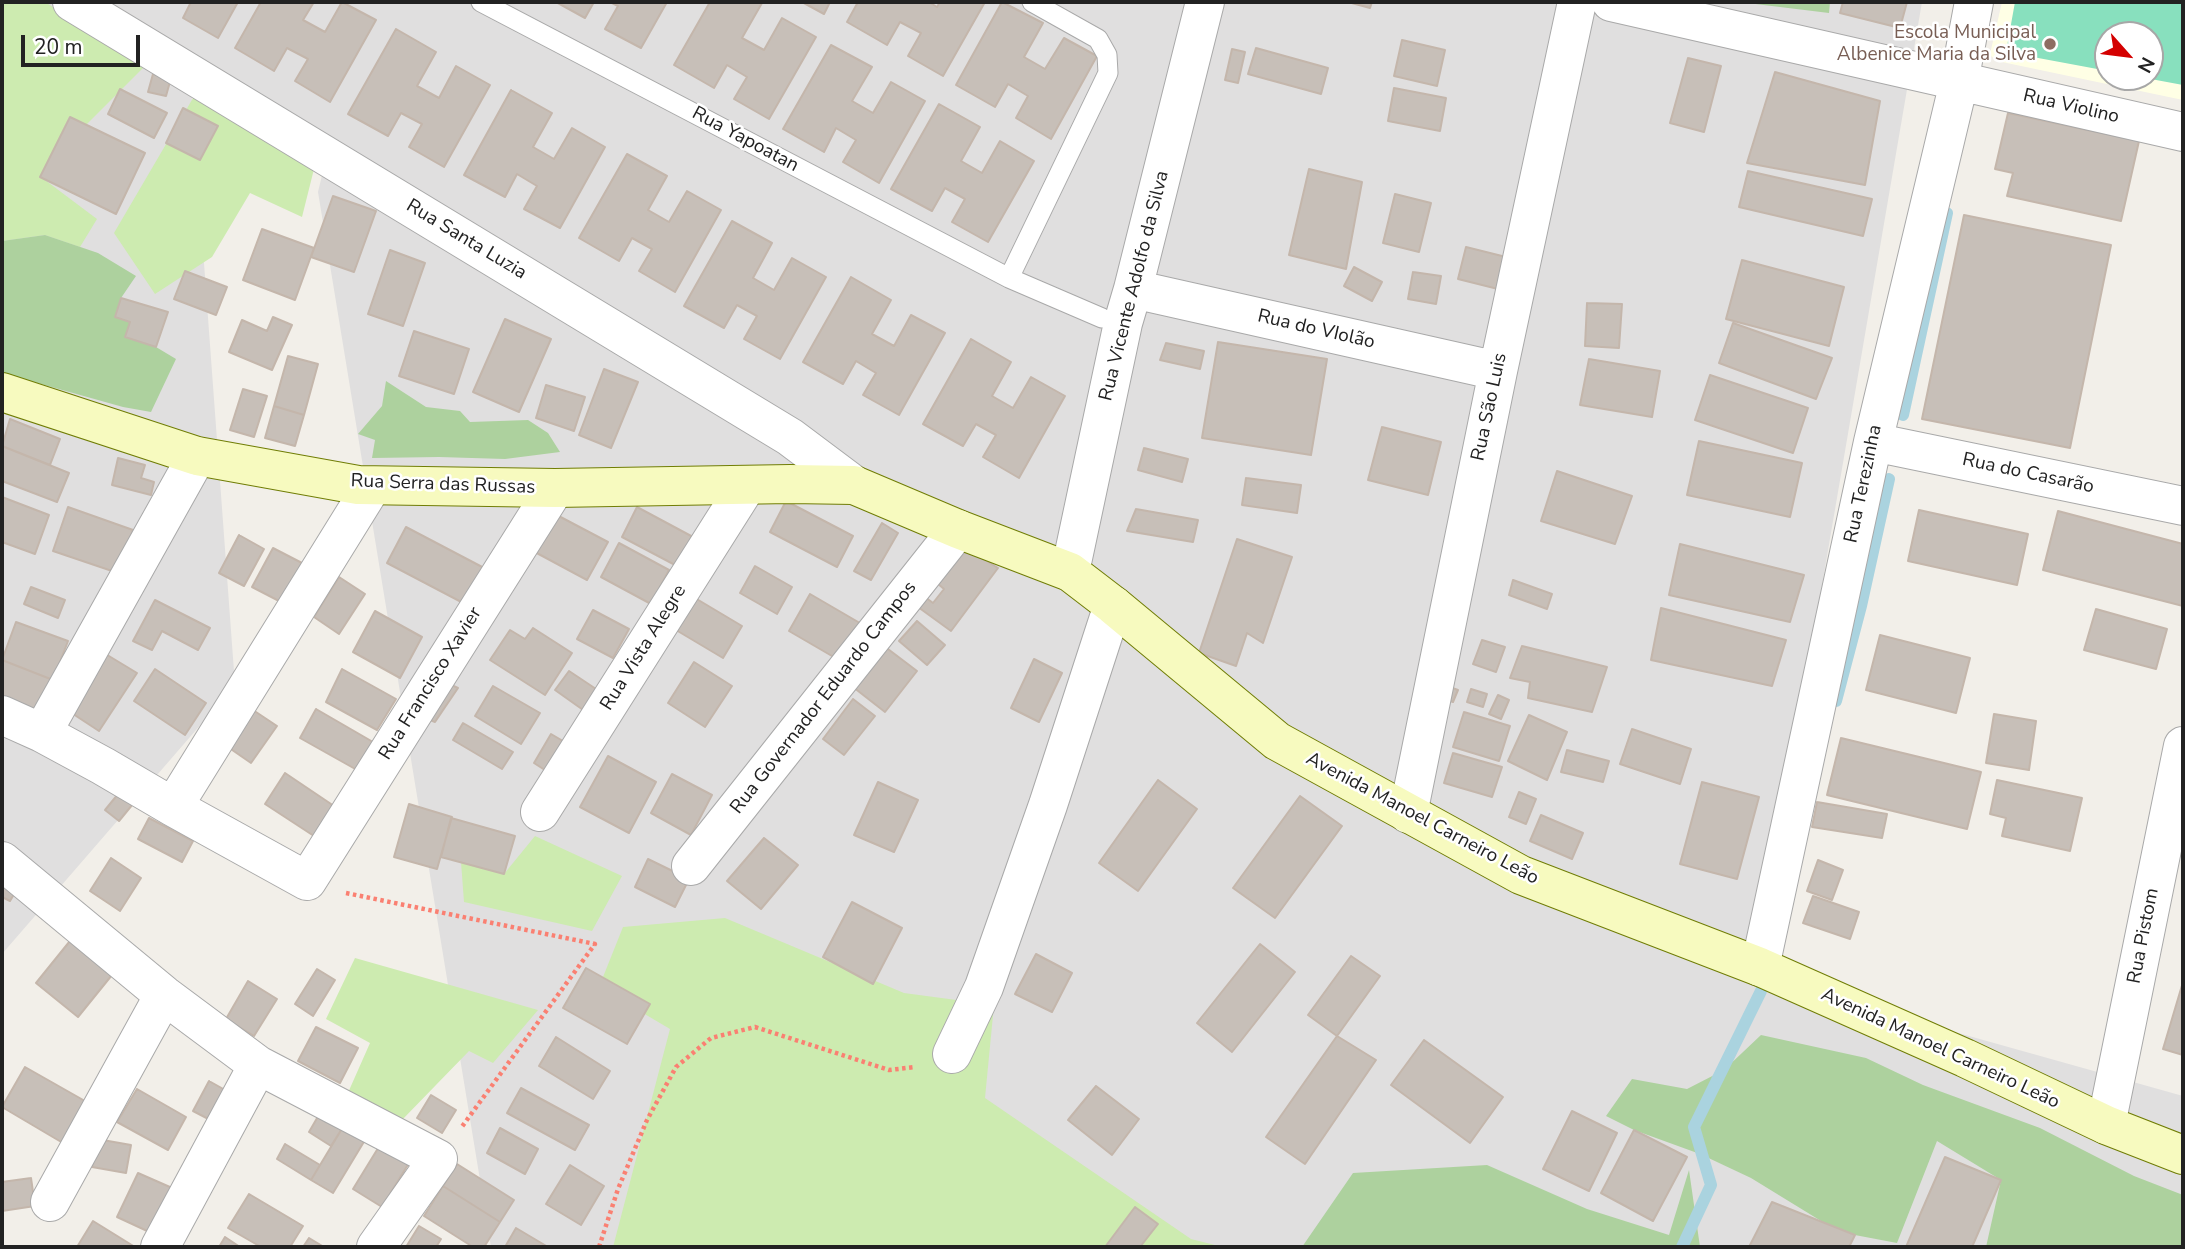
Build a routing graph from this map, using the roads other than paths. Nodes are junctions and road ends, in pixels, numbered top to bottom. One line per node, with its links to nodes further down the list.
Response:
1 (72, 2): 17 (street, Rua Santa Luzia)
2 (483, 2): 10 (lane, Rua Yapoatan)
3 (1031, 2): 10 (lane)
4 (1205, 2): 11 (street, Rua Vicente Adolfo da Silva)
5 (1577, 2): 12 (street, Rua São Luis)
6 (1611, 2): 8 (street, Rua Violino)
7 (1974, 2): 8 (street, Rua Terezinha)
8 (1959, 82): 9 (street, Rua Violino); 14 (street, Rua Terezinha)
9 (2183, 132)
10 (1009, 278): 11 (lane, Rua Yapoatan)
11 (1119, 310): 12 (street, Rua do VIolão); 22 (street, Rua Vicente Adolfo da Silva)
12 (1498, 371): 29 (street, Rua São Luis)
13 (4, 399): 15 (main road, Rua Serra das Russas)
14 (1873, 442): 20 (street, Rua do Casarão); 32 (street, Rua Terezinha)
15 (197, 456): 18 (main road, Rua Serra das Russas); 25 (street)
16 (747, 485): 17 (main road, Rua Serra das Russas); 19 (main road, Rua Serra das Russas); 28 (street, Rua Vista Alegre)
17 (854, 485): 21 (main road, Avenida Manoel Carneiro Leão)
18 (372, 486): 19 (main road, Rua Serra das Russas); 27 (street)
19 (555, 488): 27 (street, Rua Francisco Xavier)
20 (2183, 506)
21 (958, 529): 22 (main road, Avenida Manoel Carneiro Leão); 31 (street, Rua Governador Eduardo Campos)
22 (1070, 572): 23 (main road, Avenida Manoel Carneiro Leão)
23 (1113, 604): 29 (main road, Avenida Manoel Carneiro Leão); 34 (street)
24 (2, 715): 25 (street)
25 (42, 733): 27 (street)
26 (2183, 747): 36 (street, Rua Pistom)
27 (173, 807)
28 (540, 812)
29 (1408, 814): 32 (main road, Avenida Manoel Carneiro Leão)
30 (2, 861): 33 (street)
31 (691, 866)
32 (1760, 967): 36 (main road, Avenida Manoel Carneiro Leão)
33 (164, 995): 35 (street); 38 (street)
34 (952, 1054)
35 (258, 1065): 39 (street); 40 (street)
36 (2106, 1125): 37 (main road, Avenida Manoel Carneiro Leão)
37 (2183, 1155)
38 (50, 1202)
39 (160, 1247)
40 (376, 1247)

